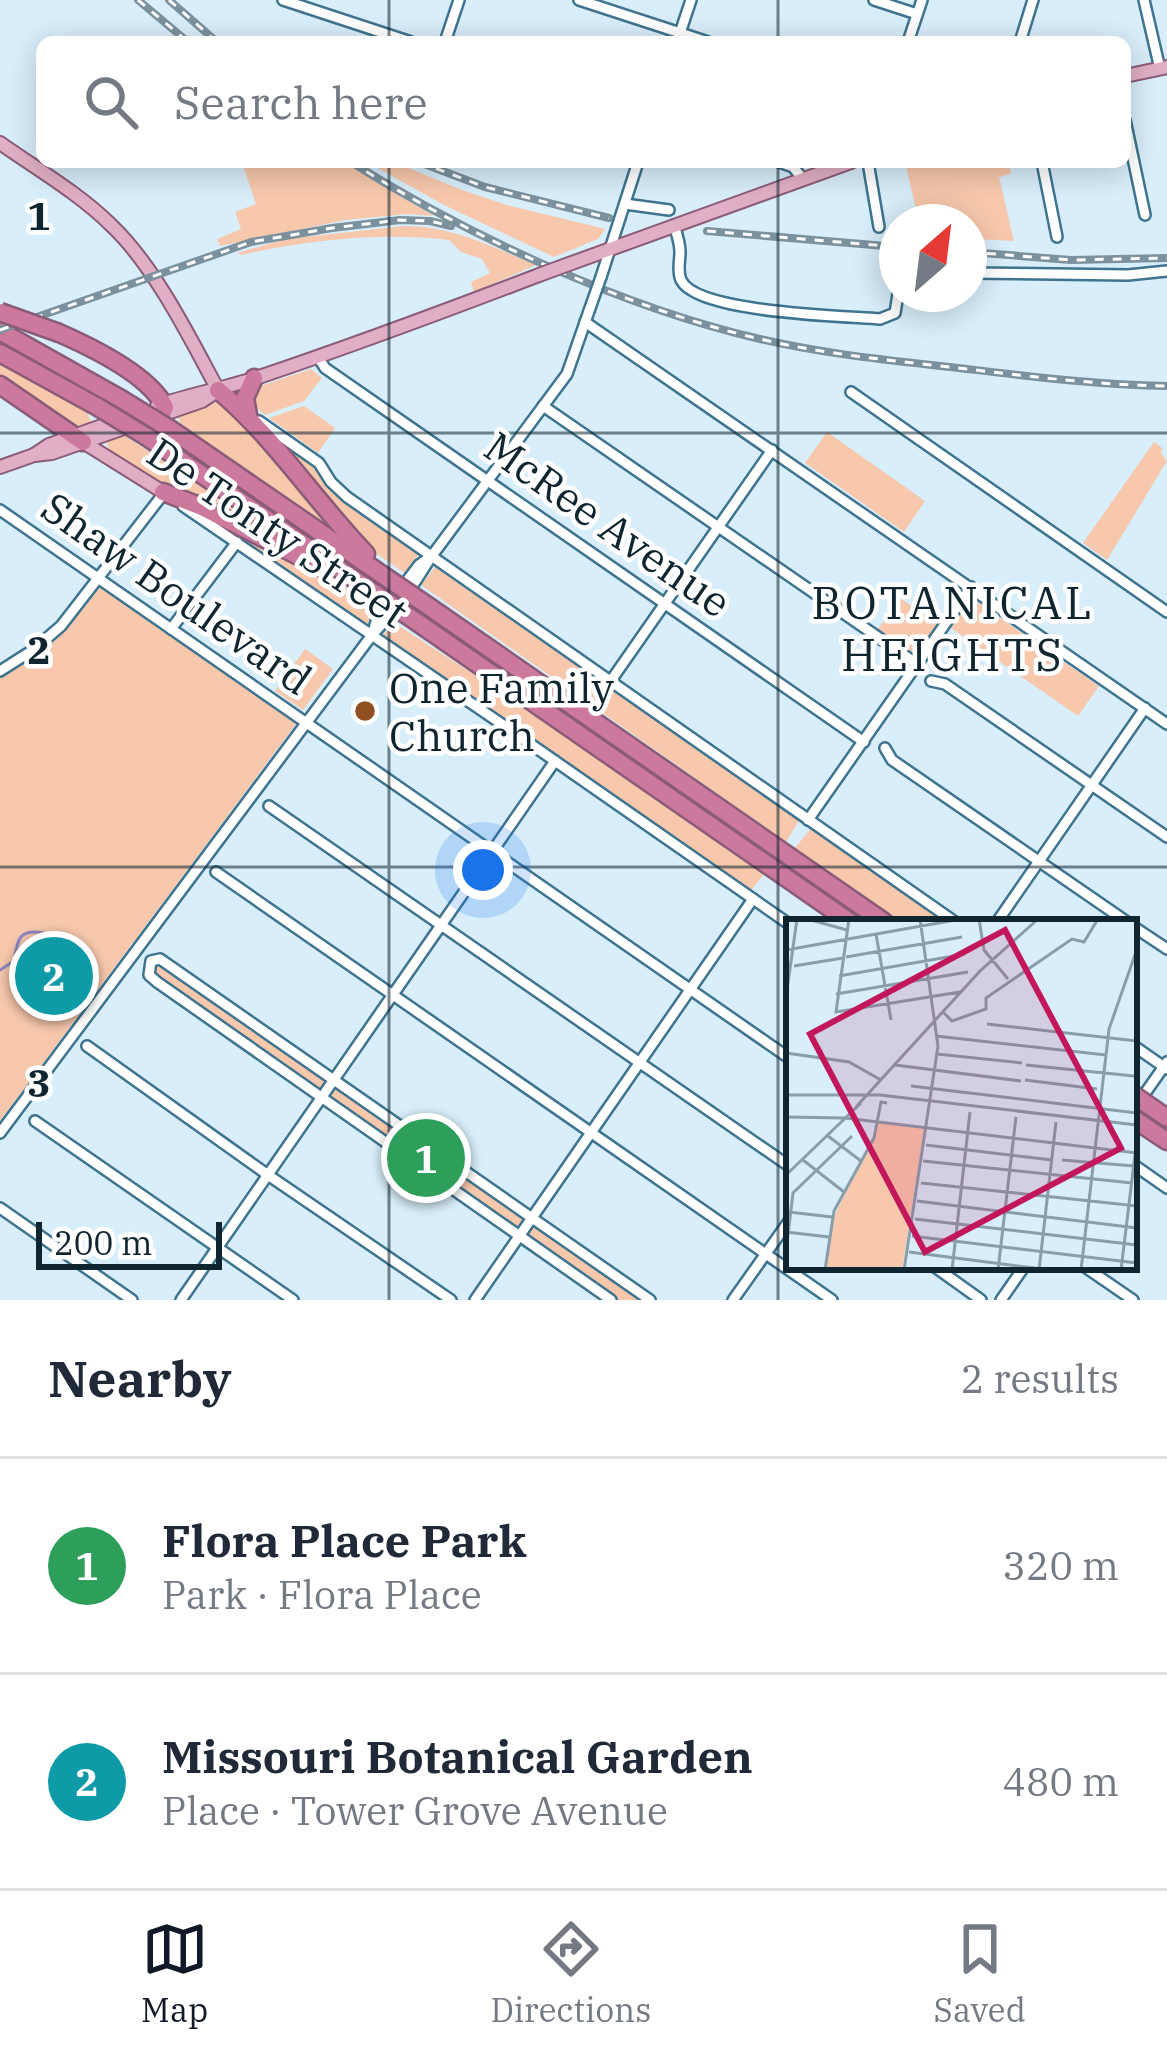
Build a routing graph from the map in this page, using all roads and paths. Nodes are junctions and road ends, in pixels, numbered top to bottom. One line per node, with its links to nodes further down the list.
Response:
1 (283, 0): 10 (street)
2 (459, 0): 11 (street)
3 (579, 0): 12 (street)
4 (691, 0): 13 (street)
5 (874, 0): 9 (street)
6 (922, 0): 9 (street)
7 (1033, 0): 15 (street)
8 (1144, 0): 16 (street)
9 (917, 14): 14 (street)
10 (393, 36)
11 (447, 36)
12 (673, 36)
13 (679, 36)
14 (910, 36)
15 (1022, 36)
16 (1163, 68): 17 (main road)
17 (1131, 75)
18 (0, 143): 43 (main road)
19 (1131, 148): 28 (street)
20 (636, 168): 26 (street)
21 (789, 168): 25 (street)
22 (825, 168): 25 (main road)
23 (869, 168): 30 (street)
24 (1043, 168): 31 (street)
25 (799, 174): 29 (main road)
26 (625, 204): 27 (street); 32 (street)
27 (668, 210)
28 (1145, 215)
29 (674, 225): 32 (main road); 36 (street)
30 (879, 227)
31 (1057, 237)
32 (610, 249): 37 (street, bridge); 40 (main road, bridge)
33 (1167, 271): 34 (street)
34 (987, 273)
35 (0, 312): 46 (highway, bridge)
36 (895, 312)
37 (587, 316): 45 (street); 53 (street)
38 (0, 331): 46 (highway, bridge)
39 (0, 353): 65 (highway, bridge)
40 (318, 357): 41 (main road); 56 (street, McRee Avenue)
41 (254, 378): 43 (main road); 47 (highway)
42 (0, 385): 48 (highway)
43 (218, 390): 46 (main road); 47 (highway)
44 (851, 392): 67 (street)
45 (543, 406): 56 (street); 59 (street)
46 (166, 416): 49 (main road); 50 (main road); 62 (highway)
47 (249, 416): 61 (street); 62 (highway)
48 (46, 417): 51 (highway); 52 (highway)
49 (112, 422): 50 (main road); 51 (main road)
50 (103, 435): 51 (main road); 54 (main road)
51 (78, 439): 52 (main road); 54 (main road, De Tonty Street)
52 (41, 450): 55 (main road)
53 (772, 450): 59 (street); 64 (street)
54 (104, 455): 57 (main road, De Tonty Street)
55 (0, 467)
56 (488, 482): 61 (street); 66 (street, McRee Avenue)
57 (163, 492): 60 (street, De Tonty Street); 63 (street); 65 (highway)
58 (0, 510): 63 (street, Shaw Boulevard)
59 (718, 527): 66 (street); 71 (street)
60 (237, 542): 69 (street); 70 (street, De Tonty Street)
61 (430, 557): 70 (street); 74 (street)
62 (381, 574): 68 (highway, bridge)
63 (99, 579): 69 (street, Shaw Boulevard); 72 (street)
64 (970, 587): 71 (street); 75 (street)
65 (370, 590): 68 (highway, bridge)
66 (665, 604): 74 (street); 78 (street, McRee Avenue)
67 (1167, 612)
68 (422, 614): 86 (highway)
69 (171, 629): 76 (street, Shaw Boulevard)
70 (372, 634): 76 (street); 80 (street, De Tonty Street)
71 (917, 664): 78 (street)
72 (2, 667)
73 (931, 680): 81 (street)
74 (610, 682): 83 (street)
75 (1145, 708): 77 (street); 81 (street)
76 (307, 723): 85 (street, Shaw Boulevard); 112 (street)
77 (1167, 724)
78 (864, 742): 83 (street)
79 (885, 748): 87 (street)
80 (555, 761): 85 (street); 89 (street, De Tonty Street)
81 (1091, 786): 84 (street); 87 (street)
82 (269, 806): 96 (street)
83 (808, 820): 92 (street)
84 (1167, 837)
85 (492, 853): 96 (street); 99 (street, Shaw Boulevard)
86 (779, 861): 90 (highway); 91 (highway)
87 (1038, 862): 93 (street); 94 (street)
88 (216, 872): 100 (street)
89 (753, 899): 95 (street, De Tonty Street); 99 (street)
90 (847, 919)
91 (879, 919)
92 (951, 919)
93 (999, 919)
94 (1123, 919)
95 (786, 922)
96 (441, 924): 100 (street); 104 (street)
97 (1137, 929): 98 (street)
98 (1167, 949)
99 (692, 990): 103 (street, Shaw Boulevard); 104 (street)
100 (393, 994): 106 (street); 111 (street)
101 (87, 1046): 116 (street)
102 (1137, 1048): 105 (street)
103 (786, 1056)
104 (641, 1062): 111 (street); 114 (street)
105 (1166, 1066): 108 (street)
106 (334, 1079): 107 (street); 107 (street); 119 (street)
107 (321, 1098): 116 (street); 121 (street)
108 (1137, 1110): 109 (highway); 113 (highway)
109 (1167, 1118)
110 (35, 1121): 122 (street)
111 (592, 1132): 119 (street); 123 (street)
112 (0, 1133)
113 (1167, 1142)
114 (786, 1164)
115 (1137, 1167): 117 (street)
116 (268, 1175): 122 (street); 132 (street)
117 (1167, 1188)
118 (0, 1208): 129 (street)
119 (532, 1218): 121 (street); 135 (street)
120 (786, 1225): 123 (street)
121 (519, 1236): 133 (street); 134 (street)
122 (217, 1246): 130 (street); 131 (street)
123 (765, 1254): 124 (street); 136 (street)
124 (786, 1268)
125 (788, 1270): 137 (street)
126 (939, 1270): 138 (street)
127 (1022, 1270): 139 (street)
128 (1089, 1270): 140 (street)
129 (132, 1300)
130 (181, 1300)
131 (293, 1300)
132 (451, 1300)
133 (475, 1300)
134 (611, 1300)
135 (650, 1300)
136 (733, 1300)
137 (832, 1300)
138 (981, 1300)
139 (1001, 1300)
140 (1133, 1300)

